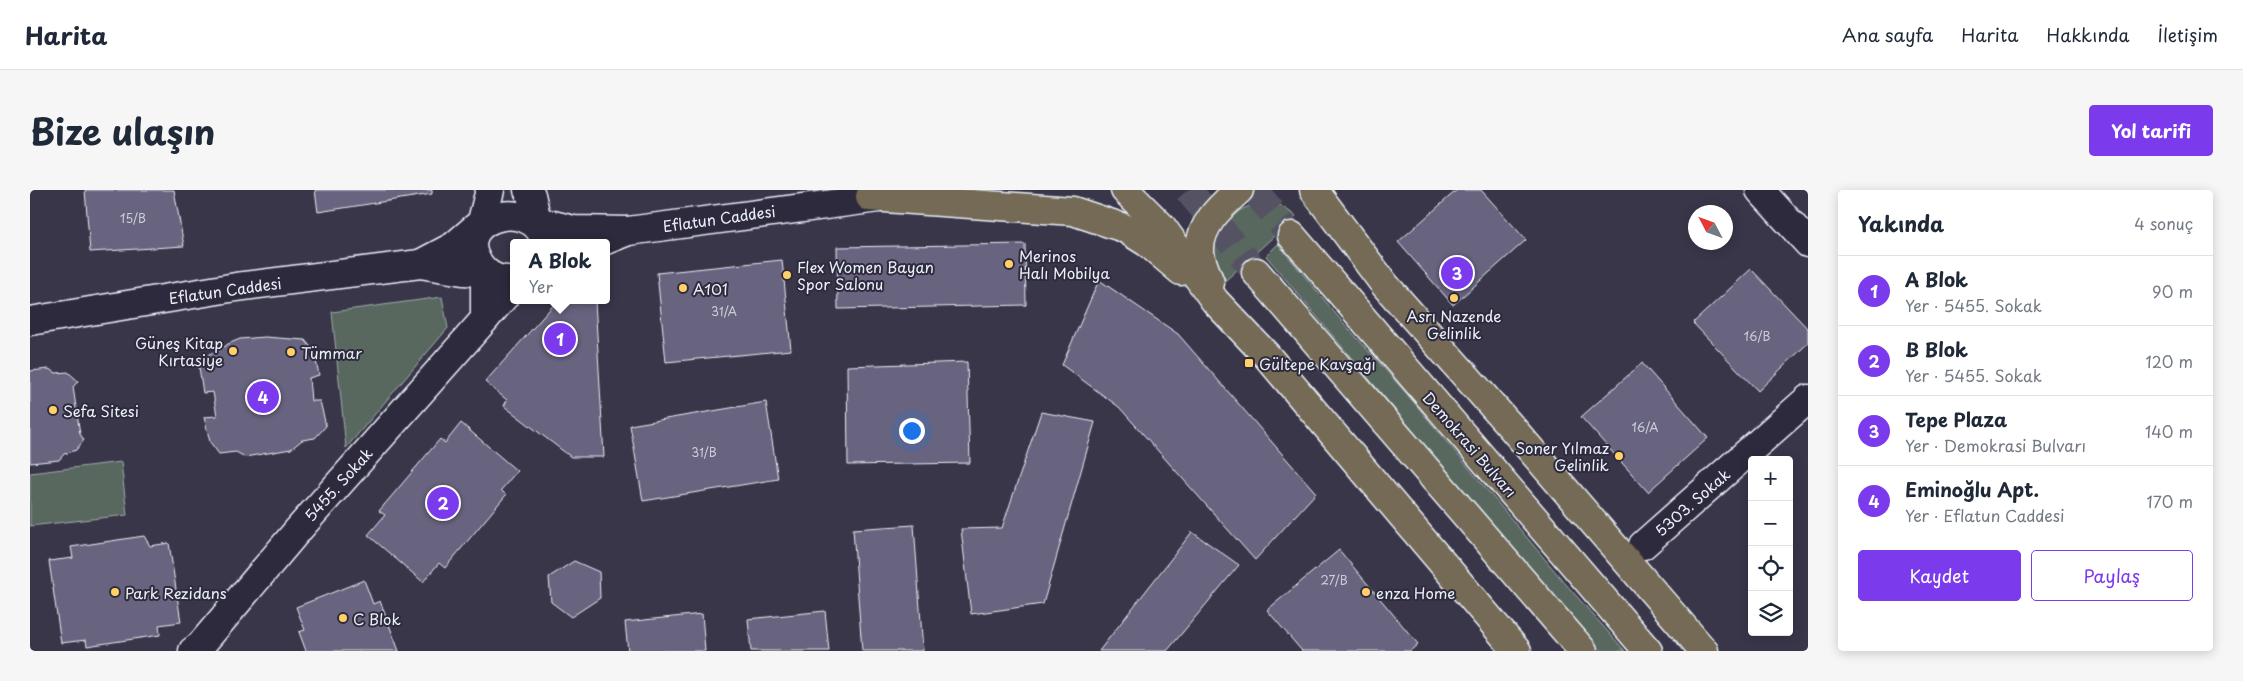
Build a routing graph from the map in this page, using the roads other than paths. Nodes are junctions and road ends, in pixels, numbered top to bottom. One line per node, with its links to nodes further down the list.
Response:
1 (490, 190): 9 (street)
2 (528, 190): 11 (street)
3 (975, 190): 7 (street, Eflatun Caddesi)
4 (1125, 190): 20 (highway)
5 (1239, 190): 20 (highway)
6 (1760, 190): 14 (street)
7 (878, 192): 10 (street, Eflatun Caddesi); 20 (highway)
8 (1311, 192): 29 (highway)
9 (480, 222): 11 (street); 15 (street); 16 (street)
10 (628, 231): 11 (street); 13 (street)
11 (541, 232)
12 (1292, 236): 28 (highway, Demokrasi Bulvarı)
13 (608, 239)
14 (1808, 243)
15 (420, 264): 16 (street); 22 (street, Eflatun Caddesi)
16 (485, 272): 18 (street); 21 (street)
17 (1256, 272): 27 (highway)
18 (510, 281)
19 (510, 290): 21 (street, 5455. Sokak)
20 (1215, 302): 26 (highway)
21 (485, 319): 25 (street, 5455. Sokak)
22 (30, 321)
23 (1808, 399): 24 (street, 5303. Sokak)
24 (1643, 545)
25 (193, 651)
26 (1517, 651)
27 (1583, 651)
28 (1648, 651)
29 (1704, 651)

